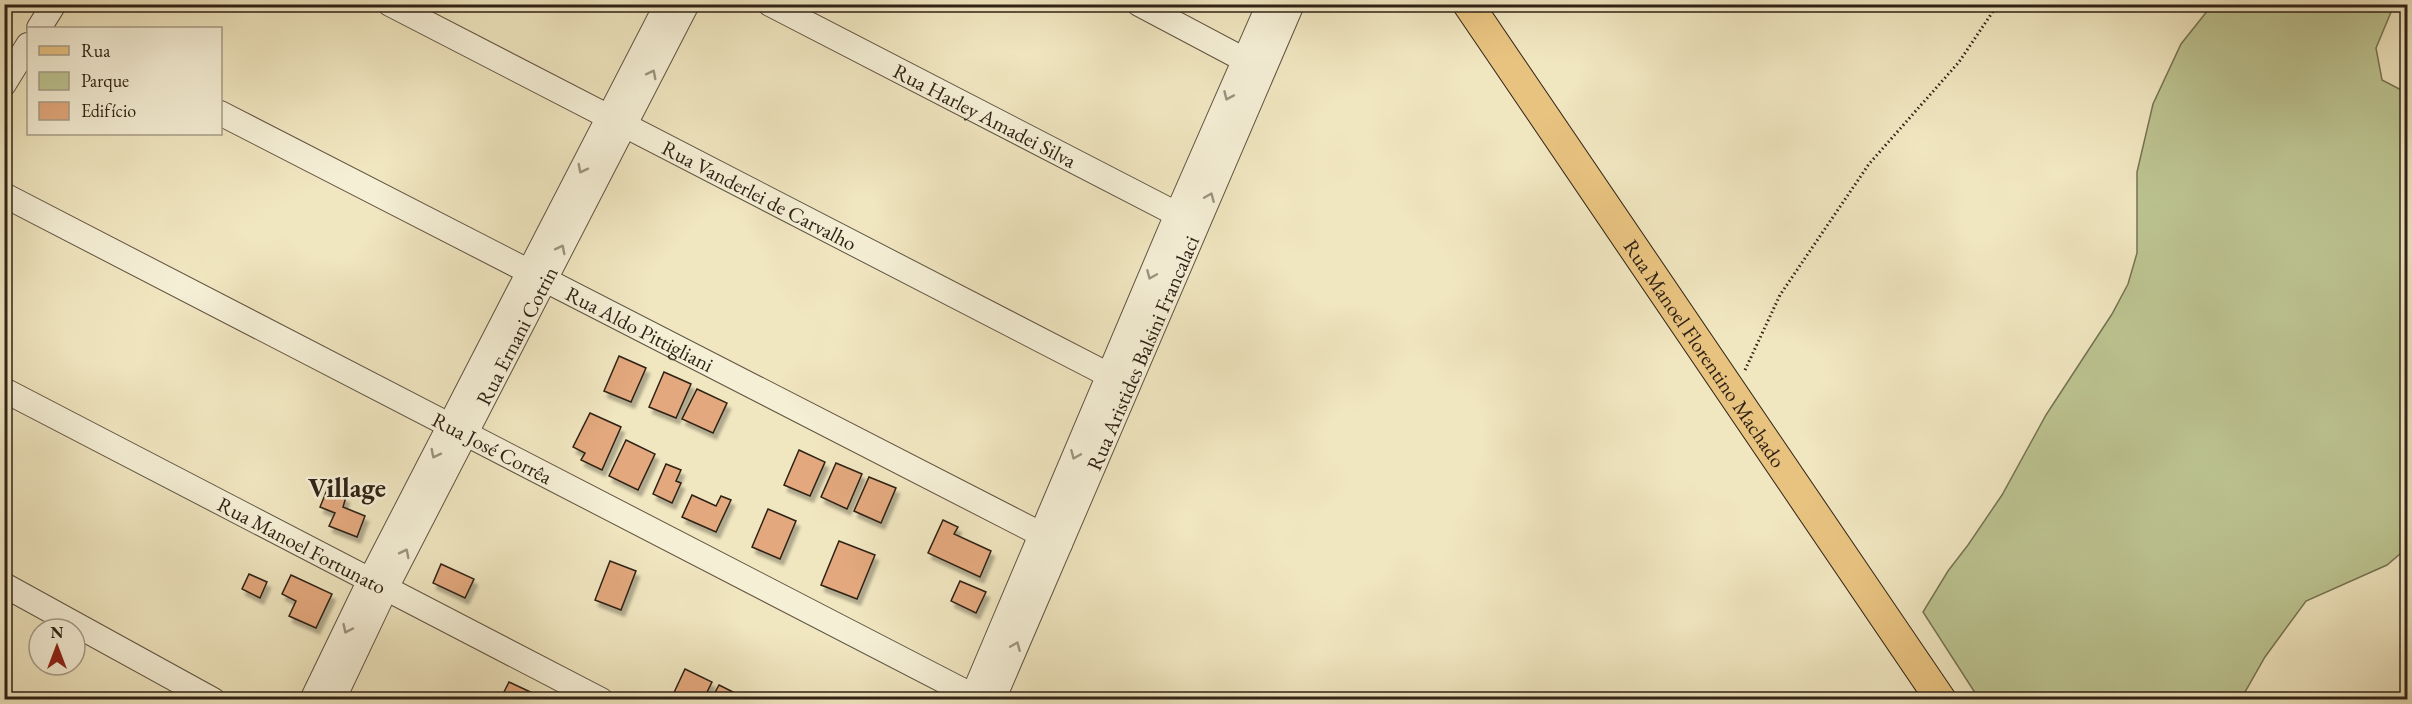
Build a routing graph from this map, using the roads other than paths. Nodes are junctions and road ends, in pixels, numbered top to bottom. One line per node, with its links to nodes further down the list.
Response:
1 (390, 4): 13 (street, Rua Vanderlei de Carvalho)
2 (667, 4): 13 (street, Rua Ernani Cotrin)
3 (687, 4): 13 (street, Rua Ernani Cotrin, one-way to 3)
4 (770, 4): 15 (street, Rua Harley Amadei Silva)
5 (1139, 4): 10 (street)
6 (1269, 4): 10 (street, Rua Aristides Balsini Francalaci)
7 (1292, 4): 10 (street, Rua Aristides Balsini Francalaci)
8 (1474, 8): 28 (main road, Rua Manoel Florentino Machado)
9 (27, 47): 11 (street)
10 (1254, 64): 15 (street, Rua Aristides Balsini Francalaci)
11 (4, 84)
12 (222, 114): 16 (street, Rua Aldo Pittigliani)
13 (617, 121): 16 (street, Rua Ernani Cotrin); 17 (street, Rua Vanderlei de Carvalho)
14 (4, 195): 19 (street, Rua José Corrêa)
15 (1187, 220): 17 (street, Rua Aristides Balsini Francalaci)
16 (537, 276): 19 (street, Rua Ernani Cotrin); 20 (street, Rua Aldo Pittigliani)
17 (1118, 380): 20 (street, Rua Aristides Balsini Francalaci)
18 (4, 390): 21 (street, Rua Manoel Fortunato)
19 (458, 429): 21 (street, Rua Ernani Cotrin); 23 (street, Rua José Corrêa)
20 (1050, 539): 23 (street, Rua Aristides Balsini Francalaci)
21 (378, 584): 25 (street, Rua Ernani Cotrin, one-way to 25); 26 (street, Rua Ernani Cotrin); 27 (street, Rua Manoel Fortunato)
22 (4, 585): 24 (street)
23 (979, 698)
24 (213, 699)
25 (312, 699)
26 (333, 699)
27 (601, 699)
28 (1941, 699)

